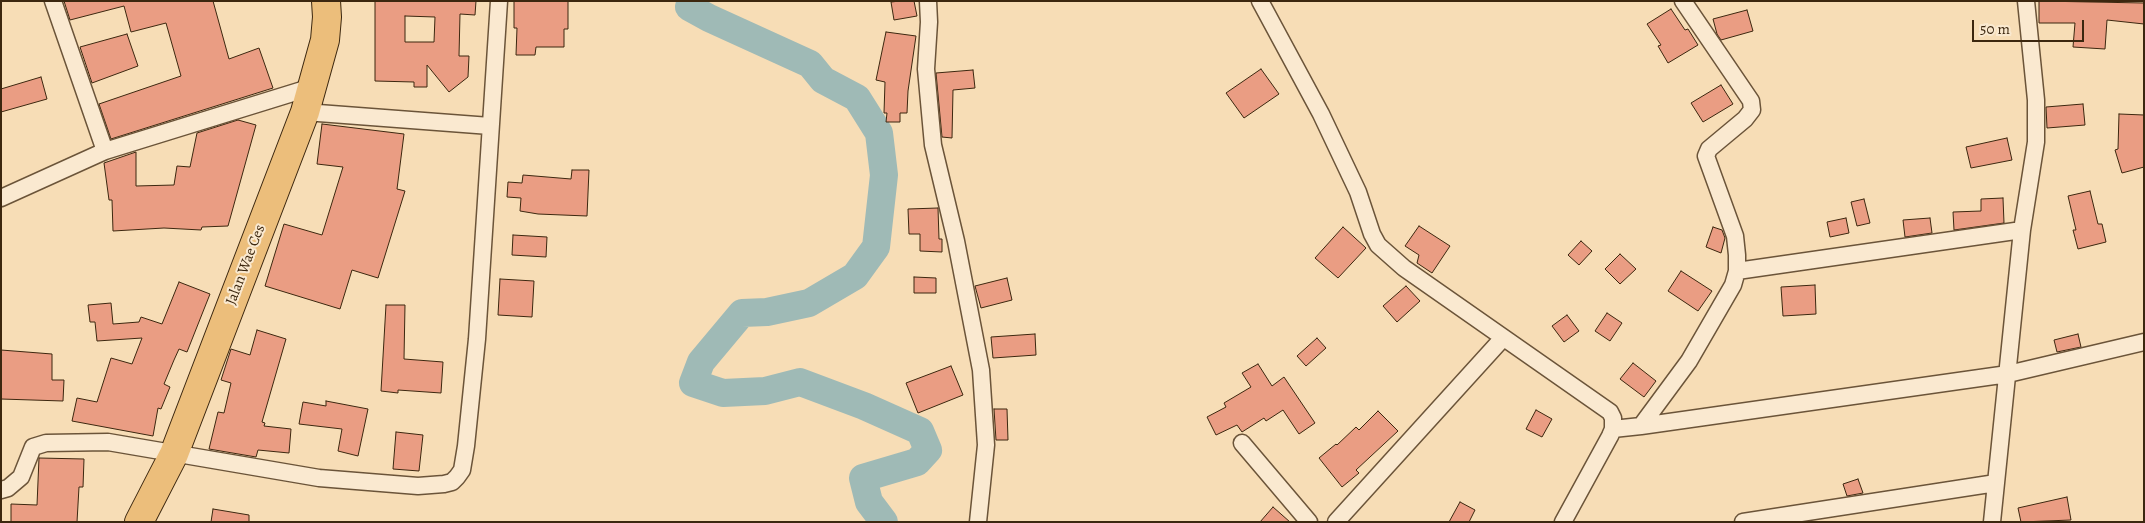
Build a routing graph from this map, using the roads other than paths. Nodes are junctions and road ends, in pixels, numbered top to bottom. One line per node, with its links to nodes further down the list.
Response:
1 (52, 1): 10 (street)
2 (326, 1): 8 (highway, Jalan Wae Ces)
3 (499, 1): 9 (street)
4 (928, 1): 24 (street)
5 (1260, 1): 14 (street)
6 (1683, 1): 13 (street)
7 (2026, 1): 12 (street)
8 (309, 99): 9 (street); 10 (street); 20 (highway, Jalan Wae Ces)
9 (490, 126): 20 (street)
10 (105, 151): 11 (street)
11 (1, 198)
12 (2022, 230): 13 (street); 16 (street)
13 (1736, 271): 17 (street)
14 (1503, 338): 18 (street); 26 (street)
15 (2144, 342): 16 (street)
16 (2008, 374): 17 (street); 21 (street)
17 (1641, 426): 18 (street)
18 (1613, 429): 27 (street)
19 (1242, 443): 25 (street)
20 (174, 454): 22 (street); 23 (highway, Jalan Wae Ces)
21 (1996, 483): 28 (street); 29 (street)
22 (1, 490)
23 (139, 522)
24 (978, 522)
25 (1309, 522)
26 (1336, 522)
27 (1563, 522)
28 (1743, 522)
29 (1992, 522)

